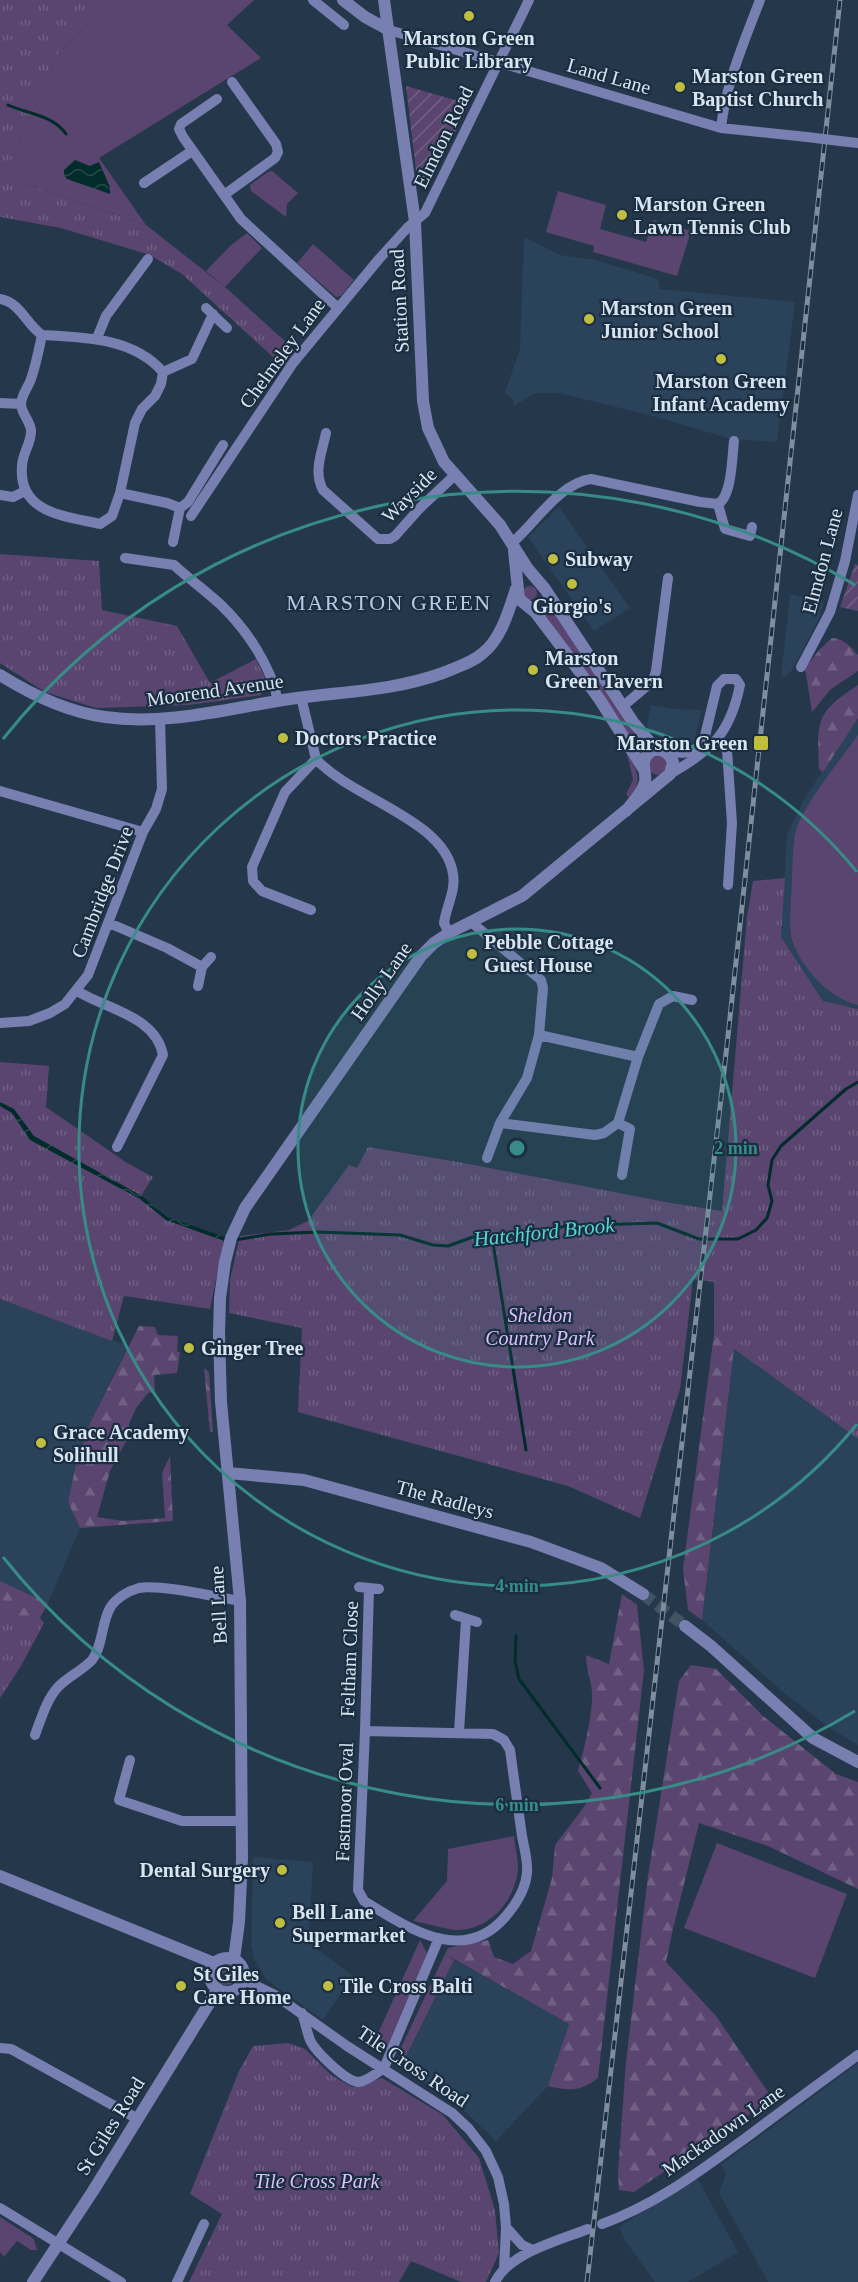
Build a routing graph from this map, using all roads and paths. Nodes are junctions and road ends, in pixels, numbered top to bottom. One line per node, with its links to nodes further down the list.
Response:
1 (313, 0): 6 (street)
2 (343, 0): 7 (street)
3 (384, 0): 7 (street, Station Road)
4 (529, 0): 8 (street, Elmdon Road)
5 (760, 0): 11 (street)
6 (344, 25)
7 (389, 30): 8 (street, Land Lane); 16 (street, Station Road)
8 (499, 63): 11 (street, Land Lane); 16 (street, Elmdon Road)
9 (232, 82): 15 (street)
10 (217, 99): 13 (street)
11 (721, 128): 12 (street, Land Lane, bridge)
12 (858, 143)
13 (192, 151): 14 (street); 15 (street)
14 (144, 183)
15 (224, 195): 19 (street)
16 (415, 222): 19 (street, Chelmsley Lane); 29 (street, Station Road)
17 (141, 263): 22 (street)
18 (0, 299): 21 (street)
19 (338, 308): 36 (street, Chelmsley Lane)
20 (227, 328): 23 (street)
21 (42, 335): 22 (street); 25 (street)
22 (97, 338): 23 (street)
23 (163, 372): 31 (street)
24 (0, 403): 25 (street)
25 (21, 404): 30 (street)
26 (326, 434): 29 (street, Wayside)
27 (734, 441): 34 (street)
28 (222, 445): 35 (street)
29 (455, 475): 39 (street, Station Road)
30 (25, 491): 31 (street); 32 (street)
31 (120, 493): 35 (street)
32 (0, 495)
33 (858, 495): 46 (street, Elmdon Lane)
34 (718, 504): 37 (street); 39 (street)
35 (180, 508): 38 (street)
36 (191, 516)
37 (753, 527)
38 (173, 542)
39 (513, 543): 42 (street, Station Road); 43 (street)
40 (125, 558): 49 (street)
41 (668, 578): 50 (street)
42 (542, 584): 43 (street); 44 (street); 50 (street, Station Road)
43 (517, 587): 44 (street); 45 (street)
44 (529, 608): 45 (street); 55 (street)
45 (502, 627): 48 (street, Moorend Avenue)
46 (801, 667)
47 (0, 675): 51 (street, Moorend Avenue)
48 (301, 697): 49 (street, Moorend Avenue); 54 (street)
49 (278, 701): 51 (street, Moorend Avenue)
50 (622, 706): 53 (street, Station Road)
51 (160, 719): 59 (street, Cambridge Drive)
52 (716, 741): 53 (street); 56 (street); 60 (street)
53 (662, 750): 55 (street, Holly Lane); 56 (street)
54 (316, 759): 61 (street); 64 (street)
55 (644, 771): 56 (street); 58 (street, Holly Lane)
56 (666, 777): 58 (street, Holly Lane)
57 (0, 790): 59 (street)
58 (626, 811): 62 (street, Holly Lane)
59 (143, 832): 63 (street, Cambridge Drive)
60 (728, 885)
61 (310, 910)
62 (471, 922): 64 (street, Holly Lane); 71 (street)
63 (109, 923): 66 (street); 68 (street, Cambridge Drive)
64 (449, 933): 78 (street, Holly Lane)
65 (212, 957): 66 (street)
66 (202, 967): 67 (street)
67 (198, 986)
68 (77, 991): 70 (street, Cambridge Drive); 75 (street)
69 (692, 1000): 72 (street)
70 (0, 1023)
71 (539, 1035): 72 (street); 73 (street)
72 (638, 1058): 74 (street)
73 (500, 1123): 74 (street); 76 (street)
74 (618, 1123): 77 (street)
75 (117, 1147)
76 (487, 1158)
77 (622, 1175)
78 (230, 1244): 79 (street, Bell Lane)
79 (228, 1473): 81 (street, The Radleys); 82 (street, Bell Lane)
80 (369, 1588): 85 (street, Feltham Close)
81 (643, 1594)
82 (240, 1601): 87 (street); 90 (street, Bell Lane)
83 (477, 1622): 86 (street)
84 (685, 1626): 89 (street)
85 (365, 1731): 86 (street, Fastmoor Oval); 92 (street, Fastmoor Oval)
86 (459, 1732): 92 (street, Fastmoor Oval)
87 (34, 1735)
88 (130, 1760): 90 (street)
89 (858, 1761)
90 (241, 1821): 93 (street, Bell Lane)
91 (0, 1876): 94 (street)
92 (440, 1938): 100 (street)
93 (234, 1959): 94 (street); 95 (street)
94 (214, 1963): 96 (street)
95 (244, 1980): 96 (street); 97 (street, Tile Cross Road)
96 (218, 1989): 101 (street, St Giles Road)
97 (302, 2013): 100 (street, Tile Cross Road); 100 (street)
98 (0, 2048): 101 (street)
99 (858, 2055): 104 (street, Mackadown Lane)
100 (384, 2068): 105 (street, Tile Cross Road)
101 (138, 2119): 107 (street, St Giles Road)
102 (0, 2208): 107 (street)
103 (204, 2224): 112 (street)
104 (602, 2224)
105 (506, 2227): 108 (street); 109 (street, Tile Cross Road)
106 (588, 2229): 108 (street)
107 (58, 2244): 110 (street, St Giles Road); 111 (street)
108 (533, 2250): 109 (street)
109 (504, 2269): 113 (street)
110 (33, 2282)
111 (121, 2282)
112 (177, 2282)
113 (495, 2282)

